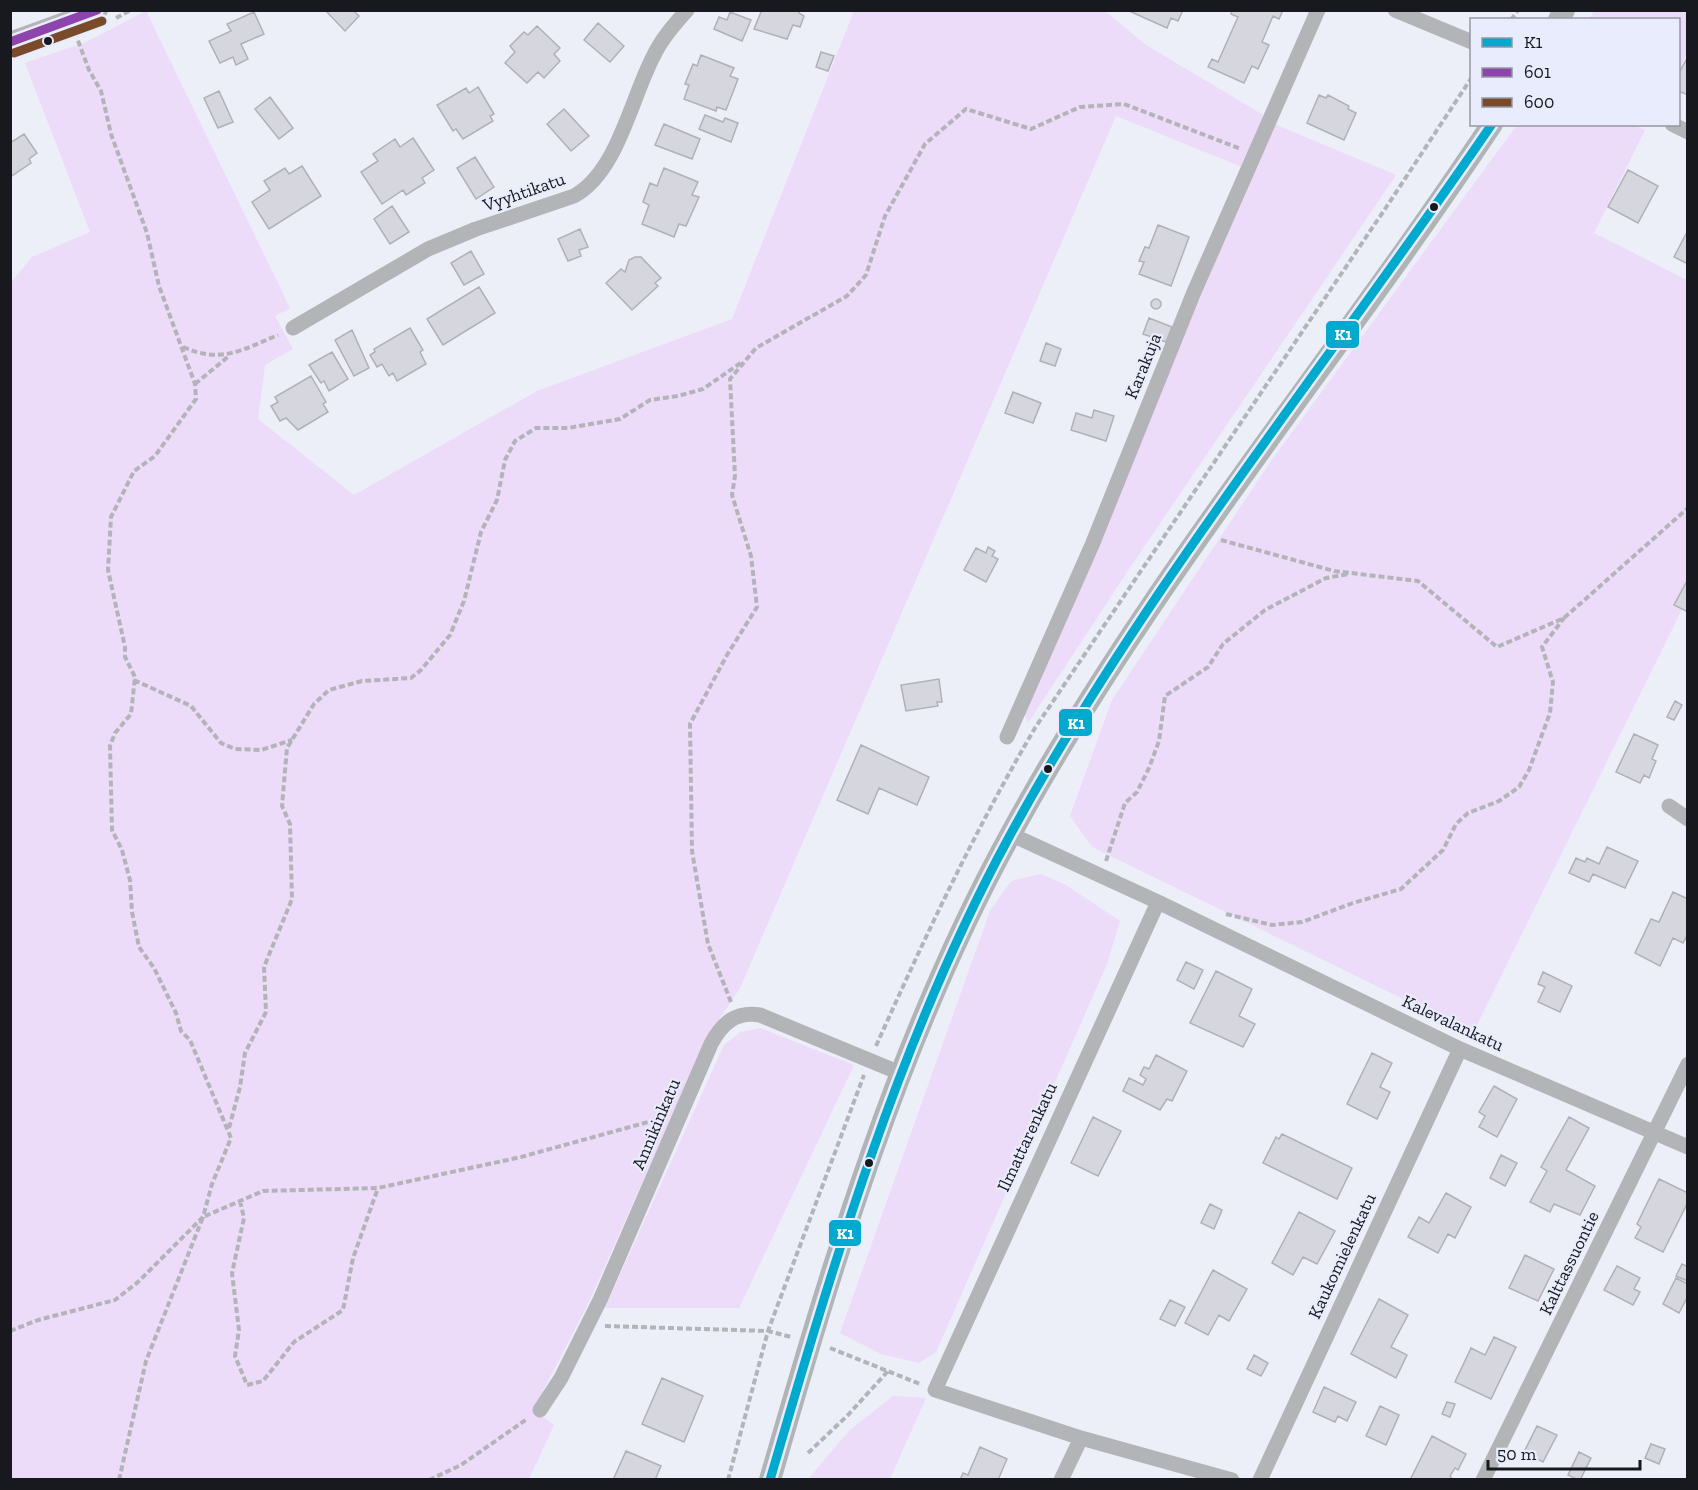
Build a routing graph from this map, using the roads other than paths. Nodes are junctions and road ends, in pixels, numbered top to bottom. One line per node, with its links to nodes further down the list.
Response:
1 (98, 10): 6 (street)
2 (687, 10): 8 (street, Vyyhtikatu)
3 (1318, 10): 9 (street, Karakuja)
4 (1395, 10): 5 (street)
5 (1470, 41)
6 (10, 42)
7 (1491, 126): 12 (main road)
8 (293, 328)
9 (1007, 737)
10 (1669, 806): 11 (street)
11 (1688, 819)
12 (1010, 834): 13 (street, Kalevalankatu); 16 (main road)
13 (1158, 902): 14 (street, Kalevalankatu); 20 (street, Ilmattarenkatu)
14 (1460, 1050): 17 (street, Kalevalankatu); 24 (street, Kaukomielenkatu)
15 (1688, 1064): 17 (street, Kalttassuontie)
16 (900, 1073): 19 (street, Annikinkatu); 21 (main road)
17 (1656, 1131): 18 (street, Kalevalankatu); 25 (street, Kalttassuontie)
18 (1688, 1147)
19 (540, 1410)
20 (1081, 1438): 22 (street); 23 (street)
21 (770, 1479)
22 (1062, 1479)
23 (1232, 1479)
24 (1260, 1479)
25 (1483, 1479)

